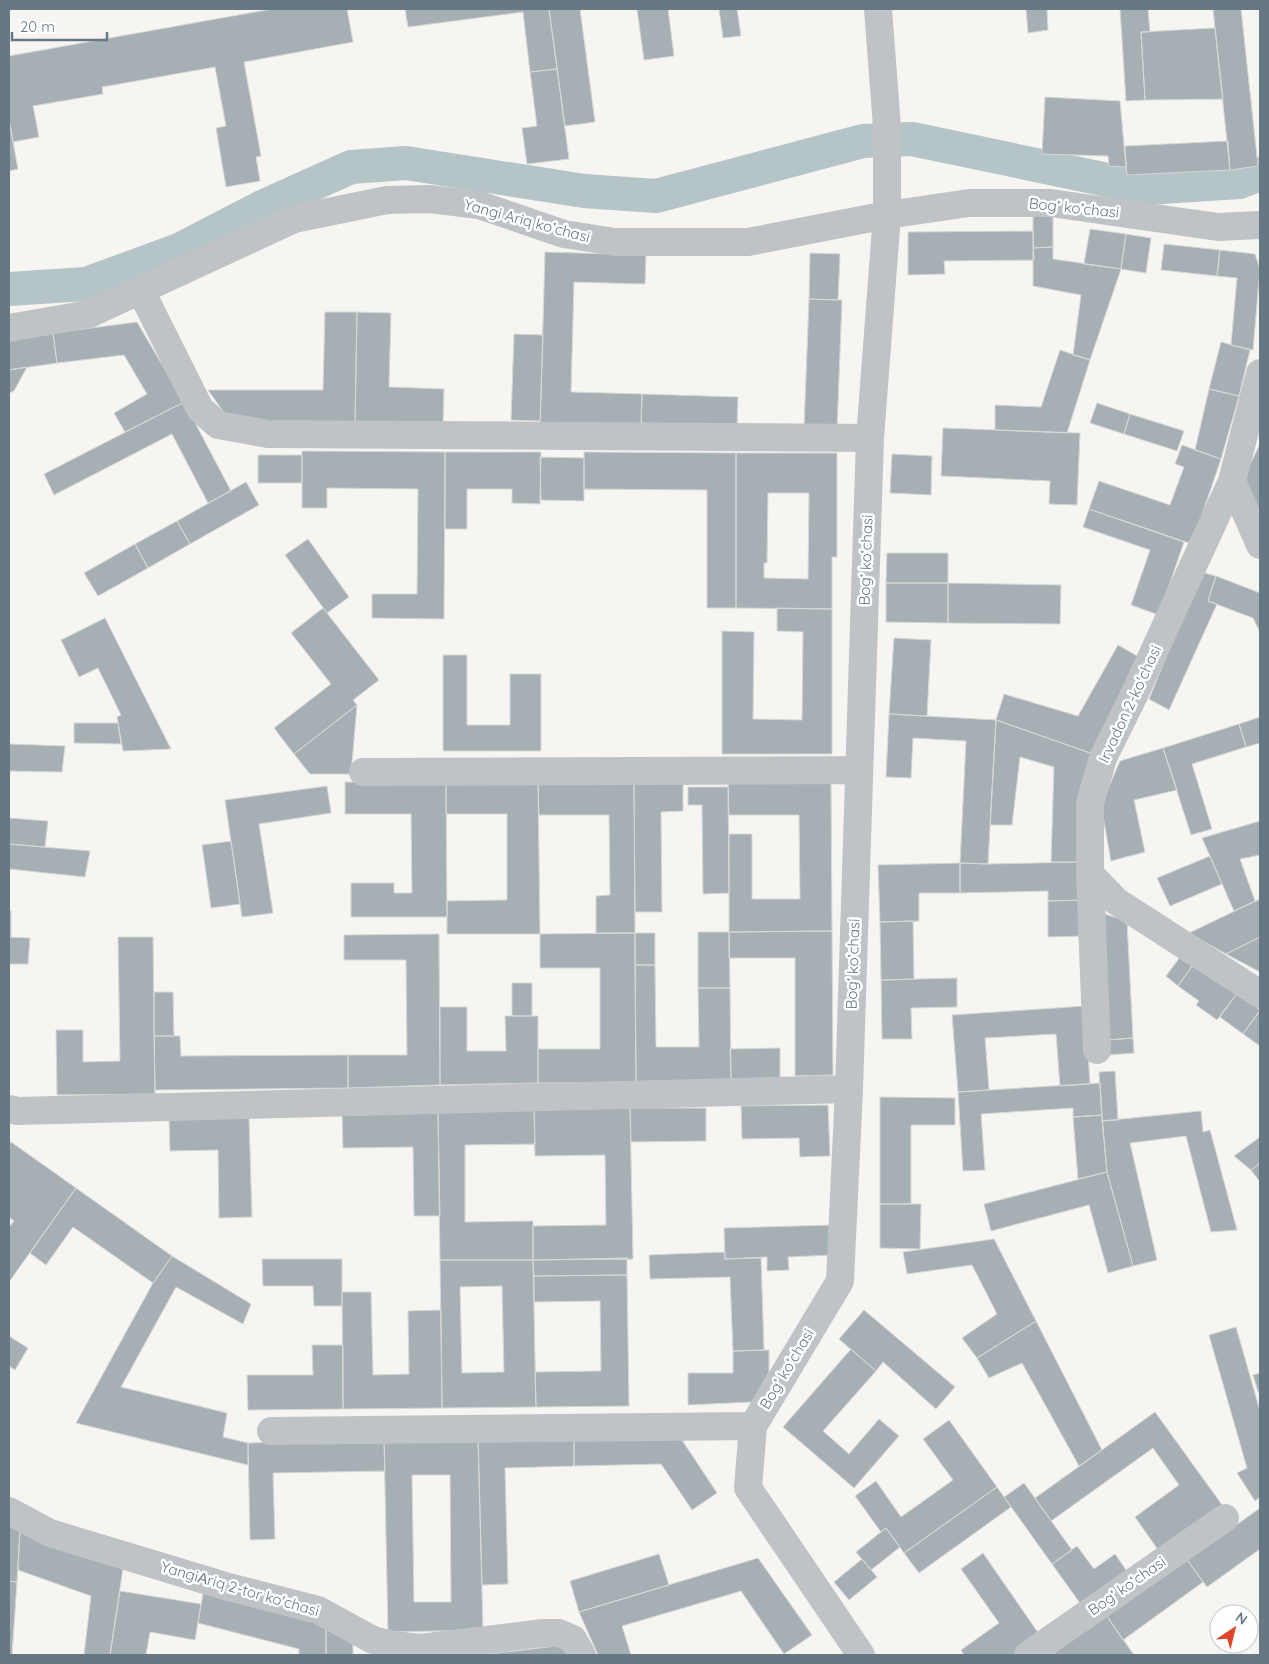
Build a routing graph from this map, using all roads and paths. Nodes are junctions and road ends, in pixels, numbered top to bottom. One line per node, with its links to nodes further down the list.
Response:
1 (878, 9): 2 (street, Bogʻ koʻchasi)
2 (887, 215): 3 (street, Bogʻ koʻchasi); 4 (street, Yangi Ariq koʻchasi); 7 (street, Bogʻ koʻchasi)
3 (1260, 225)
4 (140, 289): 5 (street, Yangi Ariq koʻchasi); 7 (street)
5 (9, 328)
6 (1260, 373): 8 (street, Irvadon 2-koʼchasi)
7 (870, 438): 10 (street, Bogʻ koʻchasi)
8 (1232, 481): 9 (street); 12 (street, Irvadon 2-koʼchasi)
9 (1260, 545)
10 (858, 770): 11 (street); 15 (street, Bogʻ koʻchasi)
11 (363, 772)
12 (1090, 874): 13 (street); 14 (street, Irvadon 2-koʼchasi)
13 (1260, 994)
14 (1097, 1050)
15 (850, 1090): 16 (street); 17 (street, Bogʻ koʻchasi)
16 (9, 1109)
17 (753, 1426): 18 (street); 22 (street, Bogʻ koʻchasi)
18 (271, 1431)
19 (9, 1511): 21 (street, YangiАriq 2-tor koʼchasi)
20 (1225, 1518): 23 (street, Bogʻ koʻchasi)
21 (582, 1655)
22 (861, 1655)
23 (1028, 1655)

